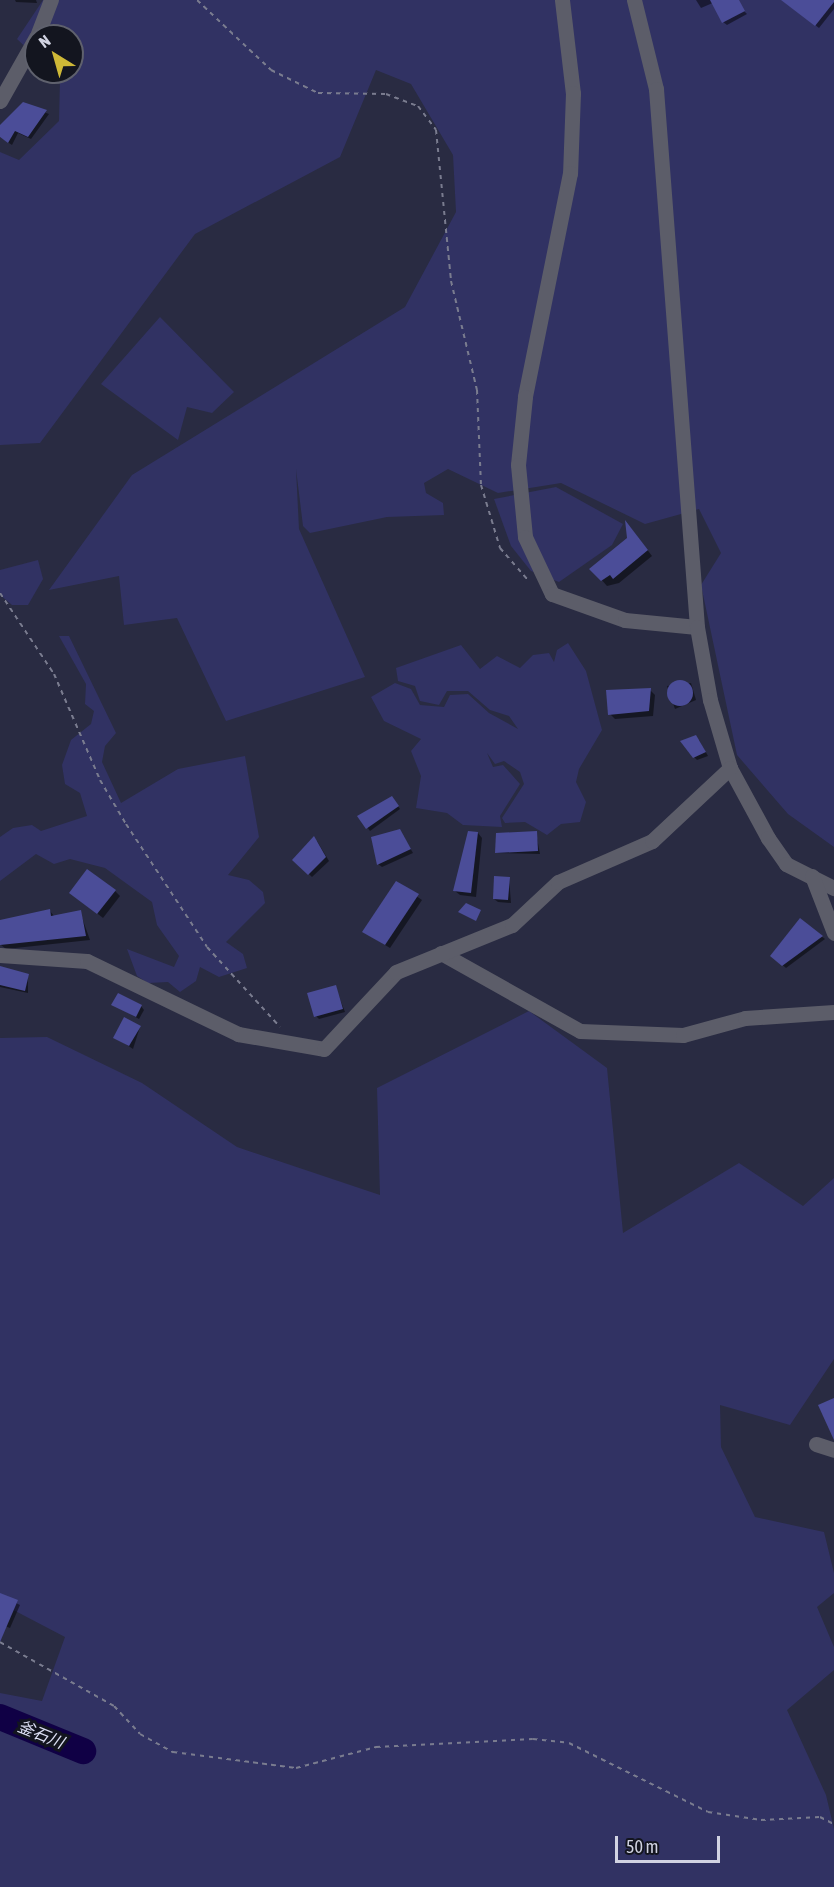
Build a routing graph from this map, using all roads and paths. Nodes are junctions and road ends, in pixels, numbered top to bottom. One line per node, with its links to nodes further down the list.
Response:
1 (51, 0): 5 (street)
2 (197, 0): 8 (path)
3 (562, 0): 10 (street)
4 (634, 0): 10 (street)
5 (41, 24)
6 (24, 58): 7 (street)
7 (0, 101)
8 (531, 582)
9 (0, 593): 18 (path)
10 (696, 627): 11 (street)
11 (730, 768): 12 (street); 15 (street)
12 (812, 876): 13 (street); 14 (street)
13 (834, 888)
14 (834, 933)
15 (441, 954): 17 (street); 18 (street)
16 (0, 955): 18 (street)
17 (834, 1012)
18 (296, 1044)
19 (816, 1444): 20 (street)
20 (834, 1450)
21 (0, 1642): 22 (path)
22 (834, 1824)

